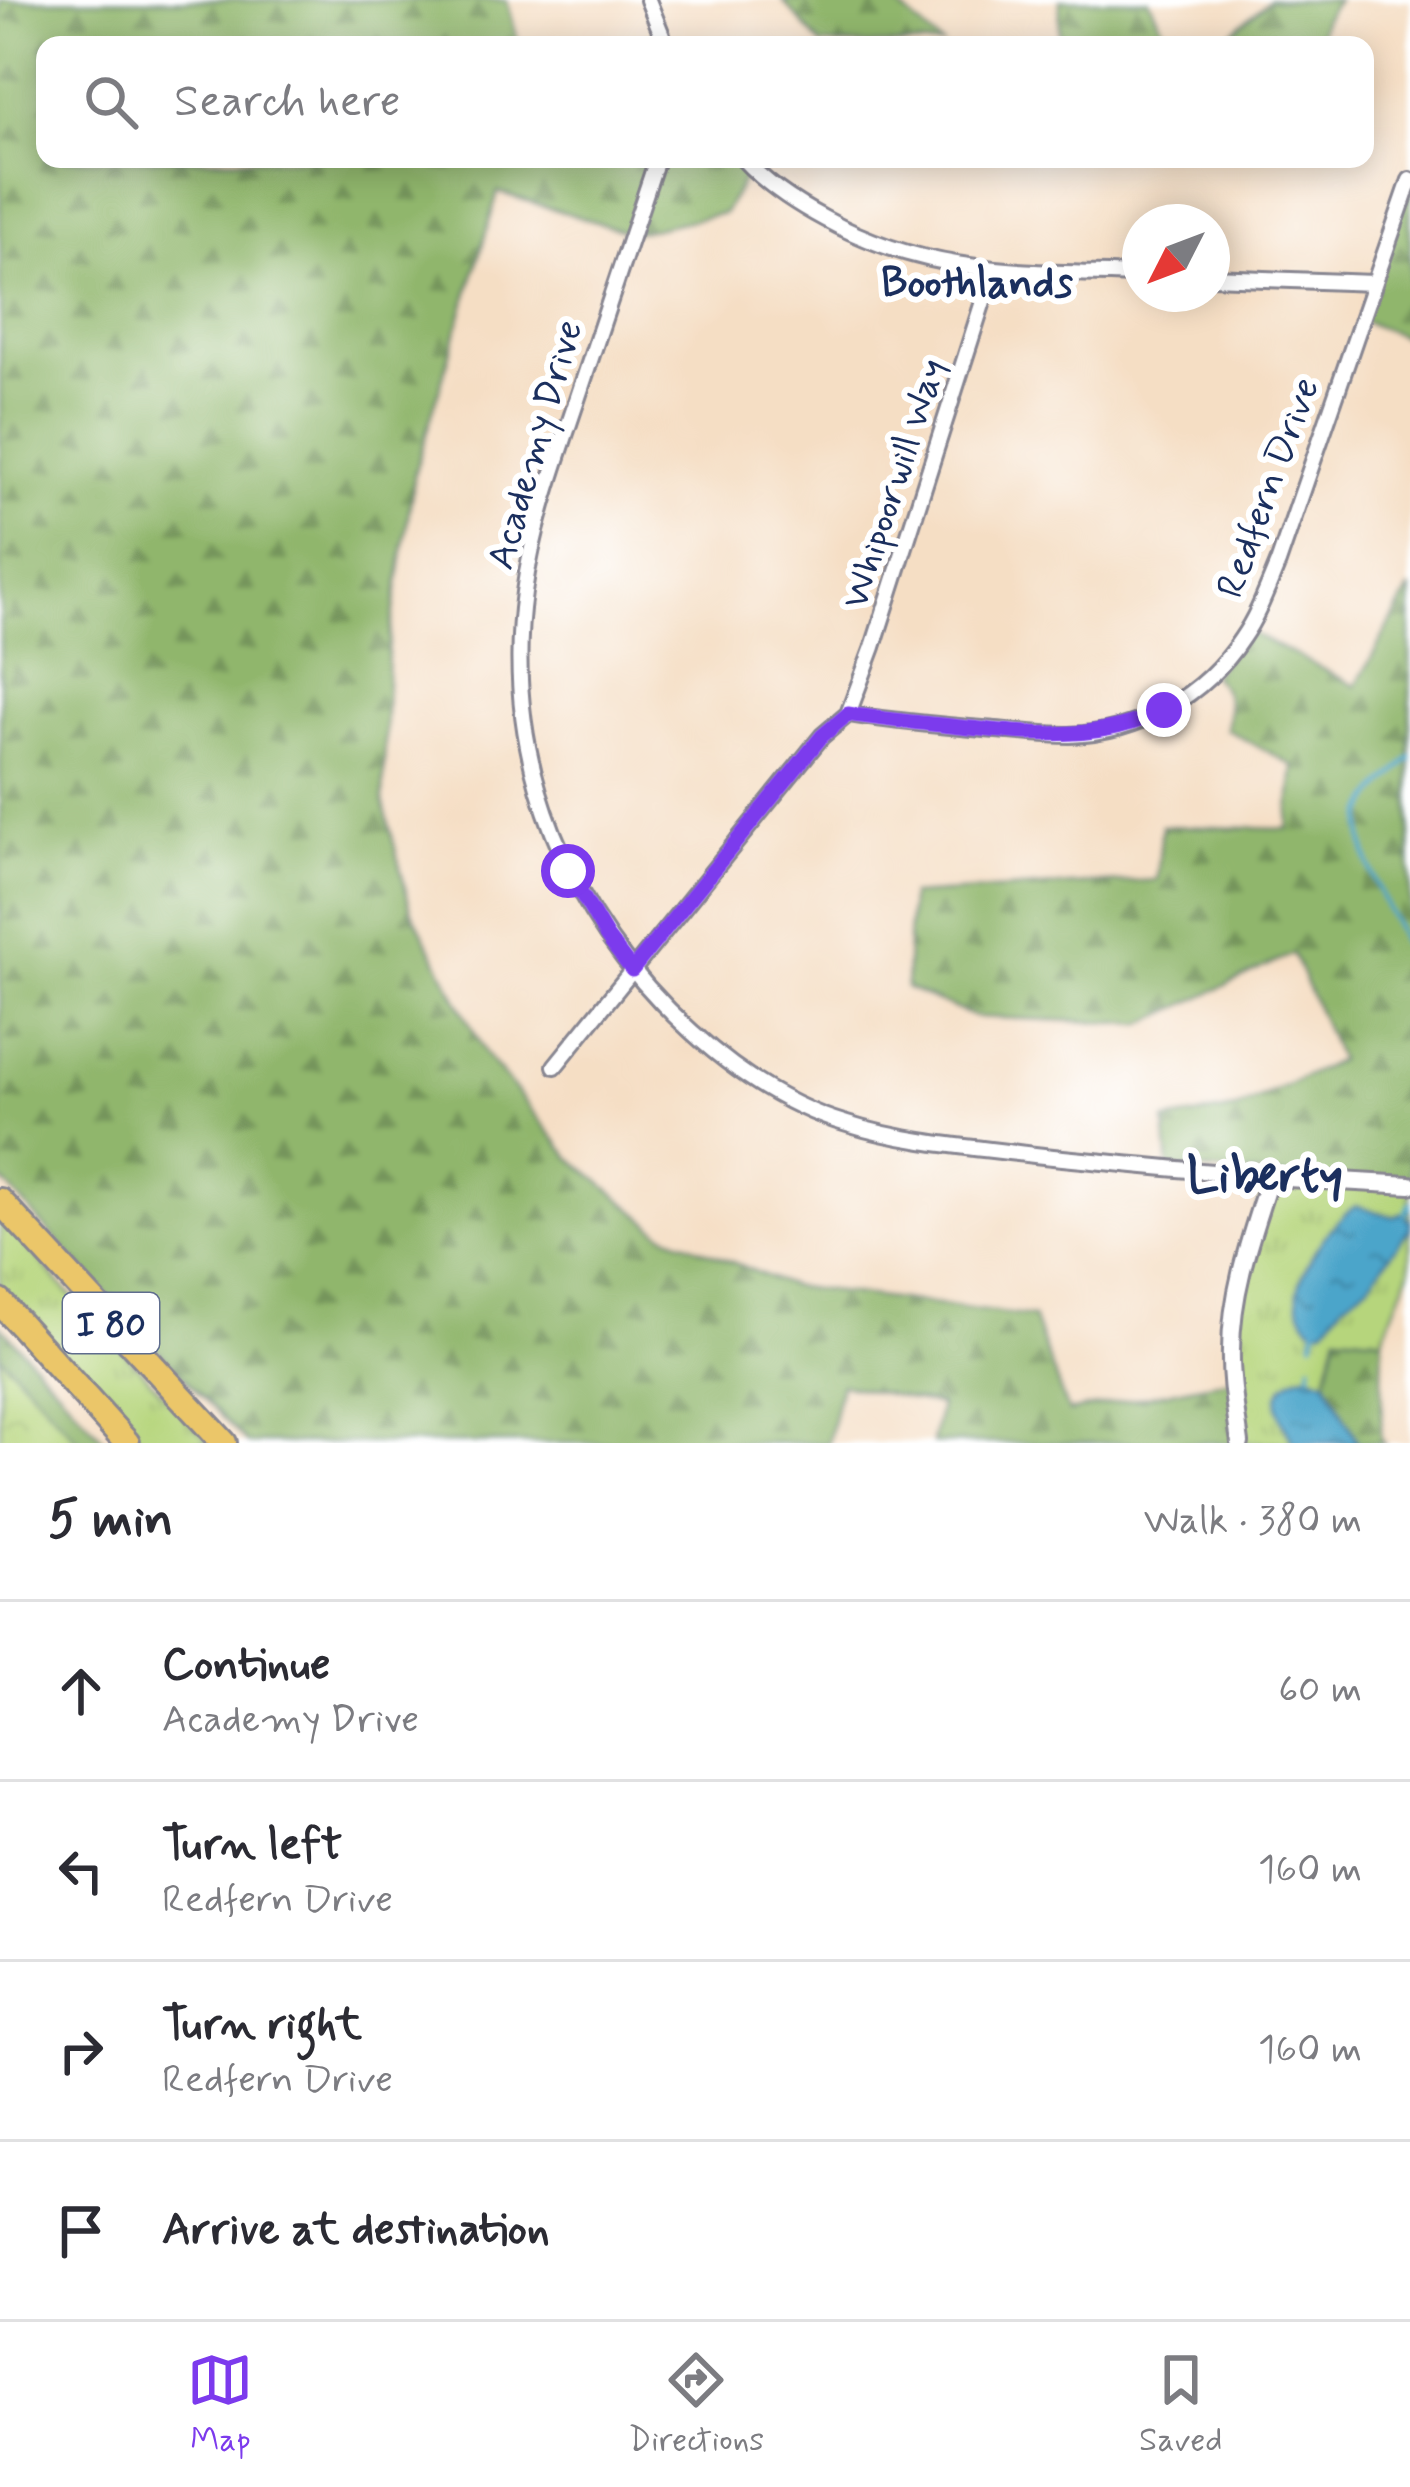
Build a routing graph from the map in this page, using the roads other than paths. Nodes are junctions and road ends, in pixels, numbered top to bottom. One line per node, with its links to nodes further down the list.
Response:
1 (648, 0): 2 (street)
2 (662, 36)
3 (654, 168): 11 (street, Academy Drive)
4 (753, 168): 6 (street)
5 (1410, 180): 9 (street, Redfern Drive)
6 (993, 270): 7 (street); 10 (street, Whipoorwill Way)
7 (1122, 274)
8 (1230, 278): 9 (street)
9 (1374, 284): 10 (street, Redfern Drive)
10 (848, 714): 11 (street)
11 (632, 970): 12 (street); 13 (street, Academy Drive)
12 (555, 1066)
13 (1270, 1177): 14 (street); 19 (street)
14 (1410, 1185)
15 (0, 1201): 18 (highway, I 80)
16 (0, 1302): 17 (highway, I 80)
17 (127, 1443)
18 (224, 1443)
19 (1240, 1443)

